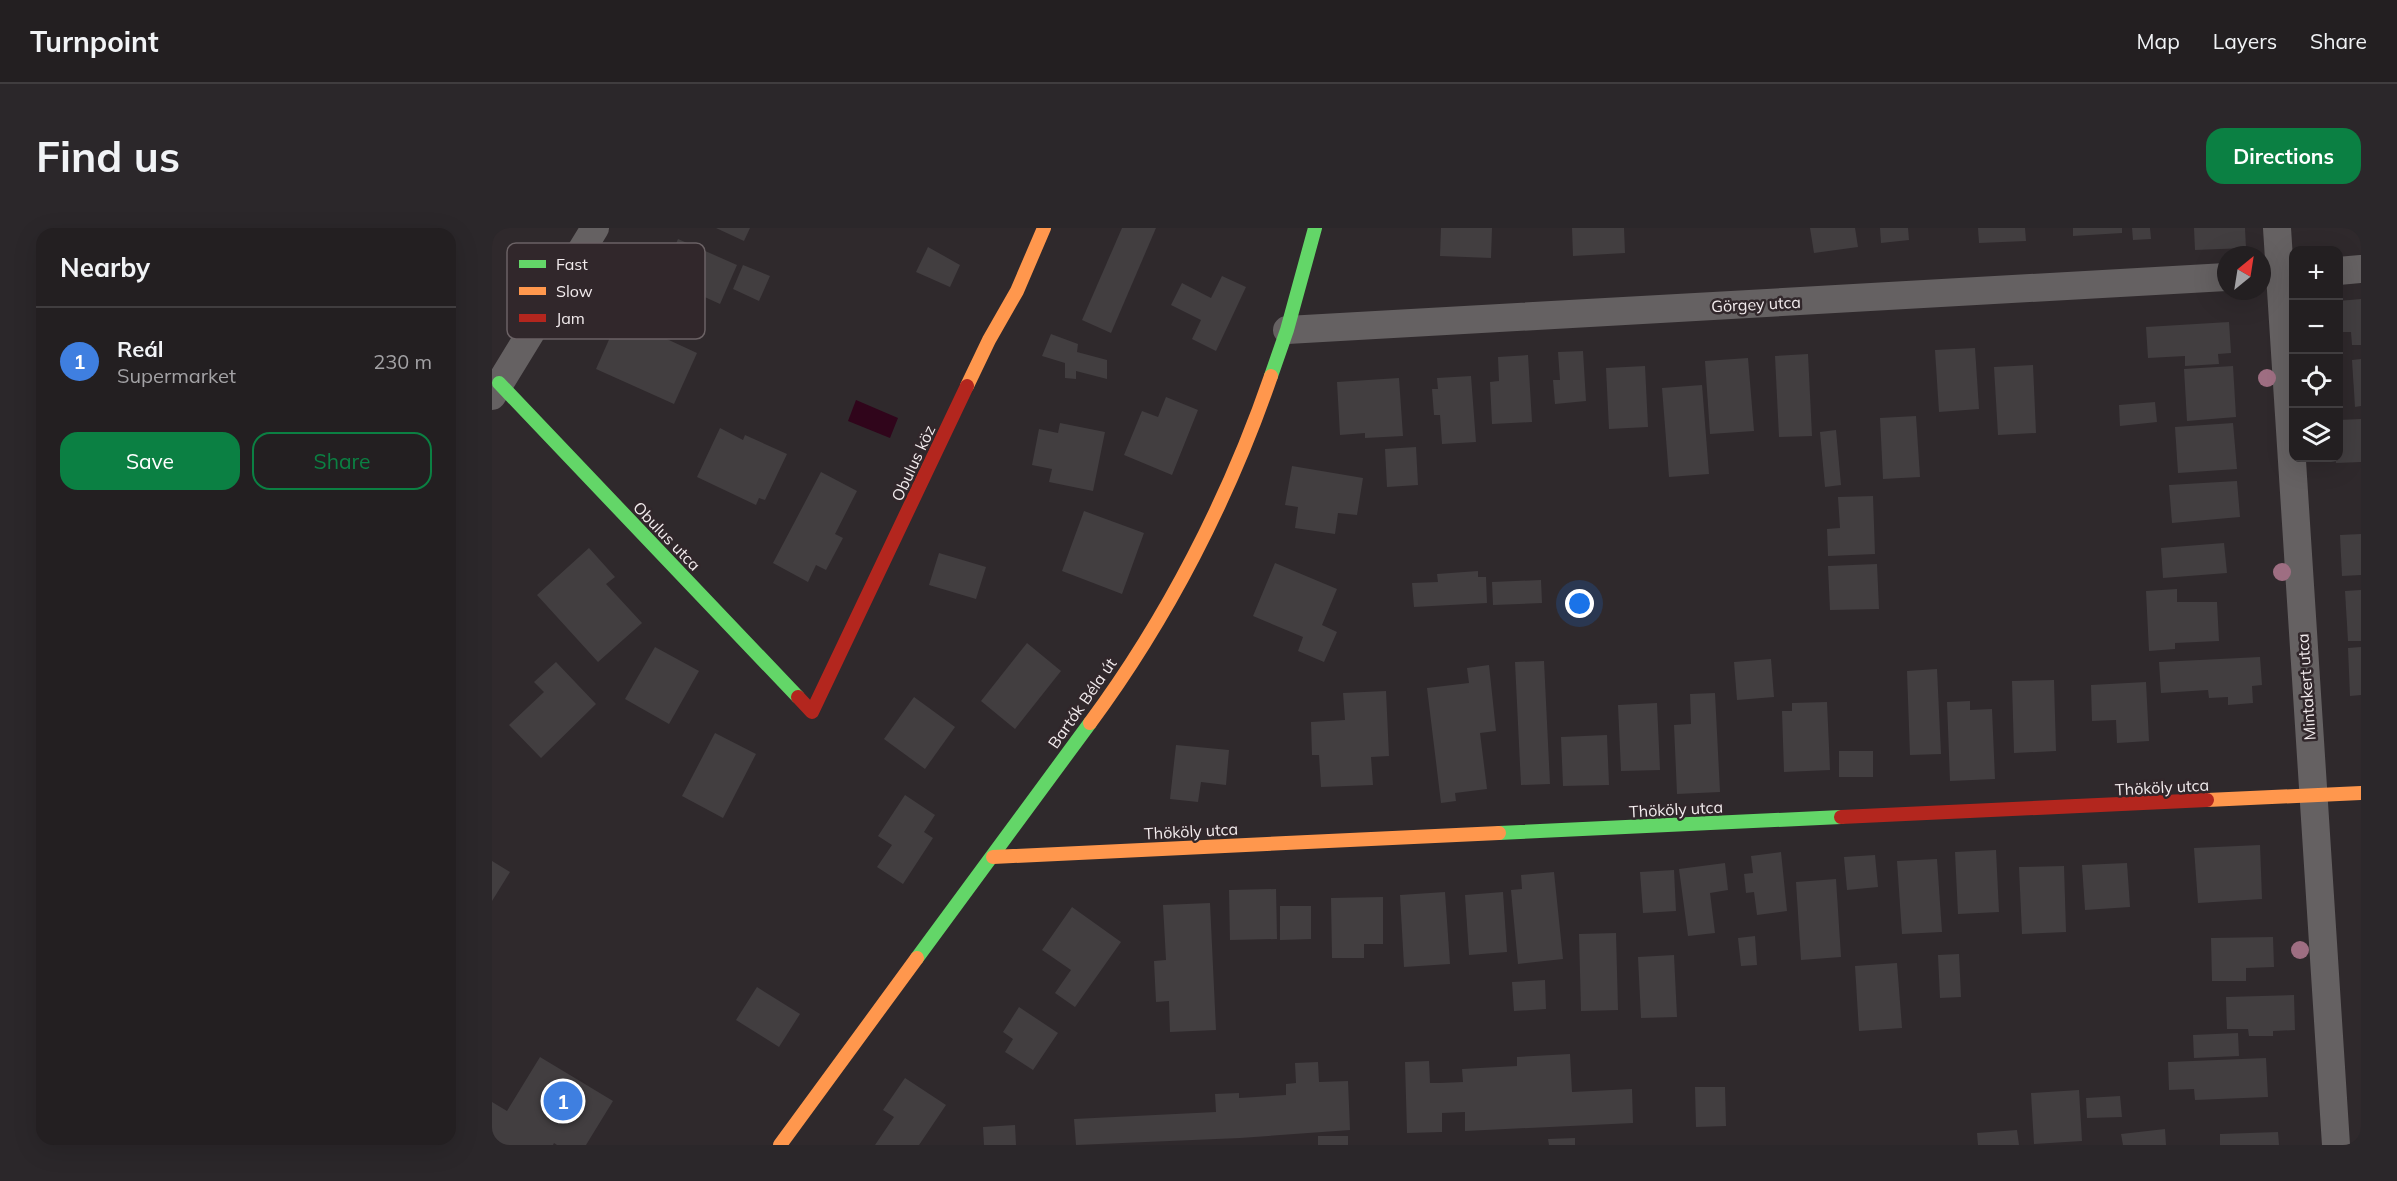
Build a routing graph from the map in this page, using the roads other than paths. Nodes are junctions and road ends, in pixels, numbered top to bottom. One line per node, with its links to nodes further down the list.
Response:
1 (595, 228): 5 (street)
2 (1044, 228): 13 (street, Obulus köz)
3 (1315, 228): 10 (street, Bartók Béla út)
4 (2277, 228): 8 (street, Mintakert utca)
5 (586, 243)
6 (2361, 269): 7 (street)
7 (2343, 271)
8 (2278, 274): 15 (street, Mintakert utca)
9 (2217, 278): 10 (street, Görgey utca)
10 (1287, 330): 16 (street, Bartók Béla út)
11 (526, 339): 12 (street)
12 (495, 389): 13 (street, Obulus utca)
13 (812, 712)
14 (2361, 793): 15 (street, Thököly utca)
15 (2313, 796): 16 (street, Thököly utca); 18 (street, Mintakert utca)
16 (993, 857): 17 (street, Bartók Béla út)
17 (780, 1145)
18 (2336, 1145)

